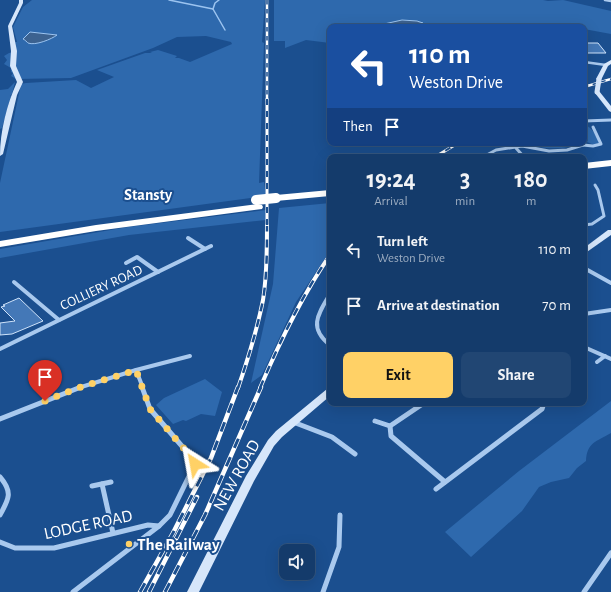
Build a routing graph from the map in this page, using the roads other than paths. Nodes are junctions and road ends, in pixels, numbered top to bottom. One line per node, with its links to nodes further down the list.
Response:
1 (21, 0): 16 (street)
2 (605, 0): 3 (street)
3 (611, 2)
4 (587, 62): 5 (street)
5 (609, 64): 6 (street, bridge)
6 (611, 110)
7 (587, 120): 8 (street)
8 (611, 120)
9 (593, 127): 10 (street)
10 (601, 144): 11 (street); 12 (street)
11 (587, 145)
12 (606, 145)
13 (528, 146): 14 (street)
14 (578, 146)
15 (516, 148): 17 (street); 18 (street)
16 (0, 154)
17 (490, 154)
18 (521, 154)
19 (611, 163): 20 (highway)
20 (587, 166)
21 (611, 169): 22 (highway)
22 (587, 172)
23 (595, 185): 25 (street)
24 (604, 189): 25 (street)
25 (598, 190): 30 (street)
26 (327, 194): 28 (highway)
27 (327, 199): 28 (highway)
28 (277, 202): 29 (highway)
29 (257, 204): 32 (highway); 34 (highway)
30 (587, 225)
31 (611, 232): 37 (street)
32 (0, 237)
33 (188, 238): 36 (street)
34 (0, 244)
35 (211, 246): 36 (street, COLLIERY ROAD)
36 (205, 249): 40 (street, COLLIERY ROAD)
37 (587, 250)
38 (126, 263): 40 (street)
39 (587, 270): 42 (street)
40 (158, 272): 46 (street, COLLIERY ROAD)
41 (14, 282): 46 (street)
42 (611, 283)
43 (327, 300): 47 (street)
44 (611, 310): 45 (street)
45 (587, 313)
46 (59, 320): 49 (street, COLLIERY ROAD)
47 (327, 343)
48 (587, 348): 51 (street)
49 (0, 349)
50 (190, 356): 54 (street)
51 (605, 356): 52 (street); 53 (street)
52 (611, 359)
53 (597, 362)
54 (136, 370): 58 (street); 71 (street)
55 (327, 394): 60 (street, NEW ROAD)
56 (420, 406): 61 (street)
57 (543, 406): 65 (street)
58 (0, 419)
59 (375, 421): 61 (street)
60 (293, 422): 62 (street); 77 (street, NEW ROAD)
61 (390, 426): 65 (street)
62 (355, 454)
63 (0, 477): 69 (street)
64 (111, 482): 66 (street)
65 (445, 482): 68 (street)
66 (102, 484): 67 (street); 72 (street)
67 (92, 486)
68 (436, 489)
69 (0, 515)
70 (340, 515): 78 (street)
71 (159, 526): 72 (street, LODGE ROAD); 76 (street)
72 (112, 533): 73 (street, LODGE ROAD)
73 (0, 542)
74 (611, 553): 75 (street)
75 (585, 591)
76 (73, 592)
77 (193, 592)
78 (323, 592)

